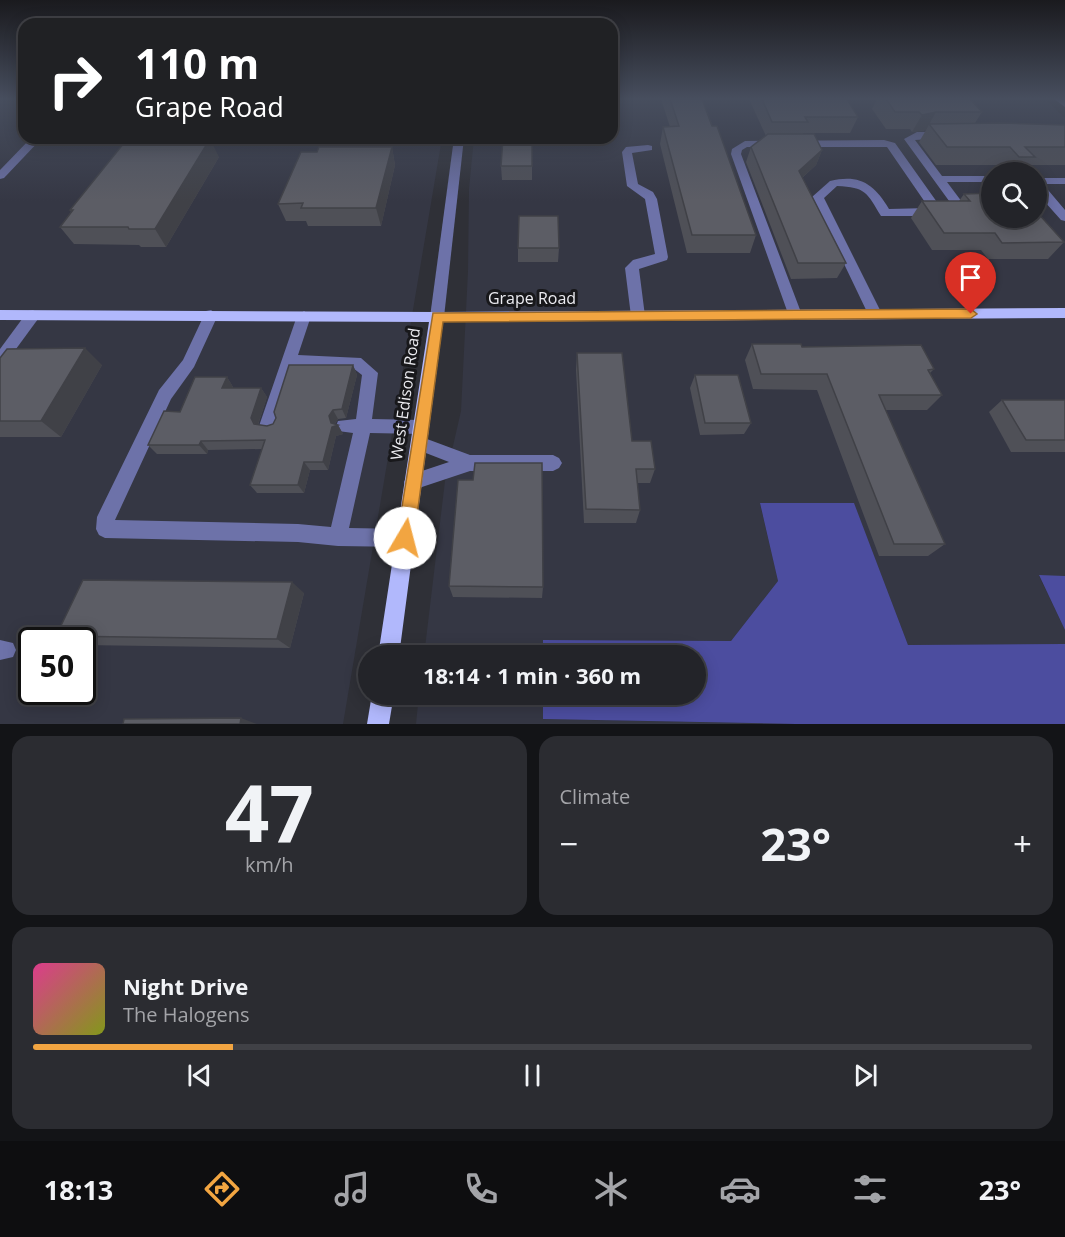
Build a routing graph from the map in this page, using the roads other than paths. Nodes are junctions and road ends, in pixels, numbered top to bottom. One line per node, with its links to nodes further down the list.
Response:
1 (959, 135): 6 (street)
2 (31, 144): 5 (street)
3 (458, 144): 21 (street, West Edison Road)
4 (648, 148): 20 (street)
5 (0, 176)
6 (940, 179): 7 (street); 11 (street)
7 (981, 179)
8 (1065, 181): 9 (street)
9 (1047, 182)
10 (1047, 195): 12 (street)
11 (956, 202)
12 (1065, 217)
13 (1065, 313): 14 (main road, Grape Road)
14 (874, 314): 18 (main road, Grape Road); 18 (street)
15 (0, 315): 16 (main road, Grape Road)
16 (33, 315): 17 (main road, Grape Road); 22 (street)
17 (212, 315): 19 (main road, Grape Road); 31 (street)
18 (795, 315): 20 (main road, Grape Road)
19 (304, 316): 21 (main road, Grape Road); 23 (street)
20 (638, 316): 21 (main road, Grape Road)
21 (437, 317): 27 (main road, West Edison Road)
22 (0, 360)
23 (289, 361): 24 (street); 26 (street)
24 (272, 426)
25 (344, 426): 26 (street)
26 (363, 427): 27 (street); 31 (street)
27 (420, 435): 28 (street); 30 (main road, West Edison Road)
28 (470, 463): 29 (street); 30 (street)
29 (553, 463)
30 (413, 482): 32 (main road, West Edison Road)
31 (339, 537): 32 (street)
32 (405, 538): 33 (main road, West Edison Road)
33 (390, 645)
34 (381, 705): 35 (main road)
35 (378, 724)

